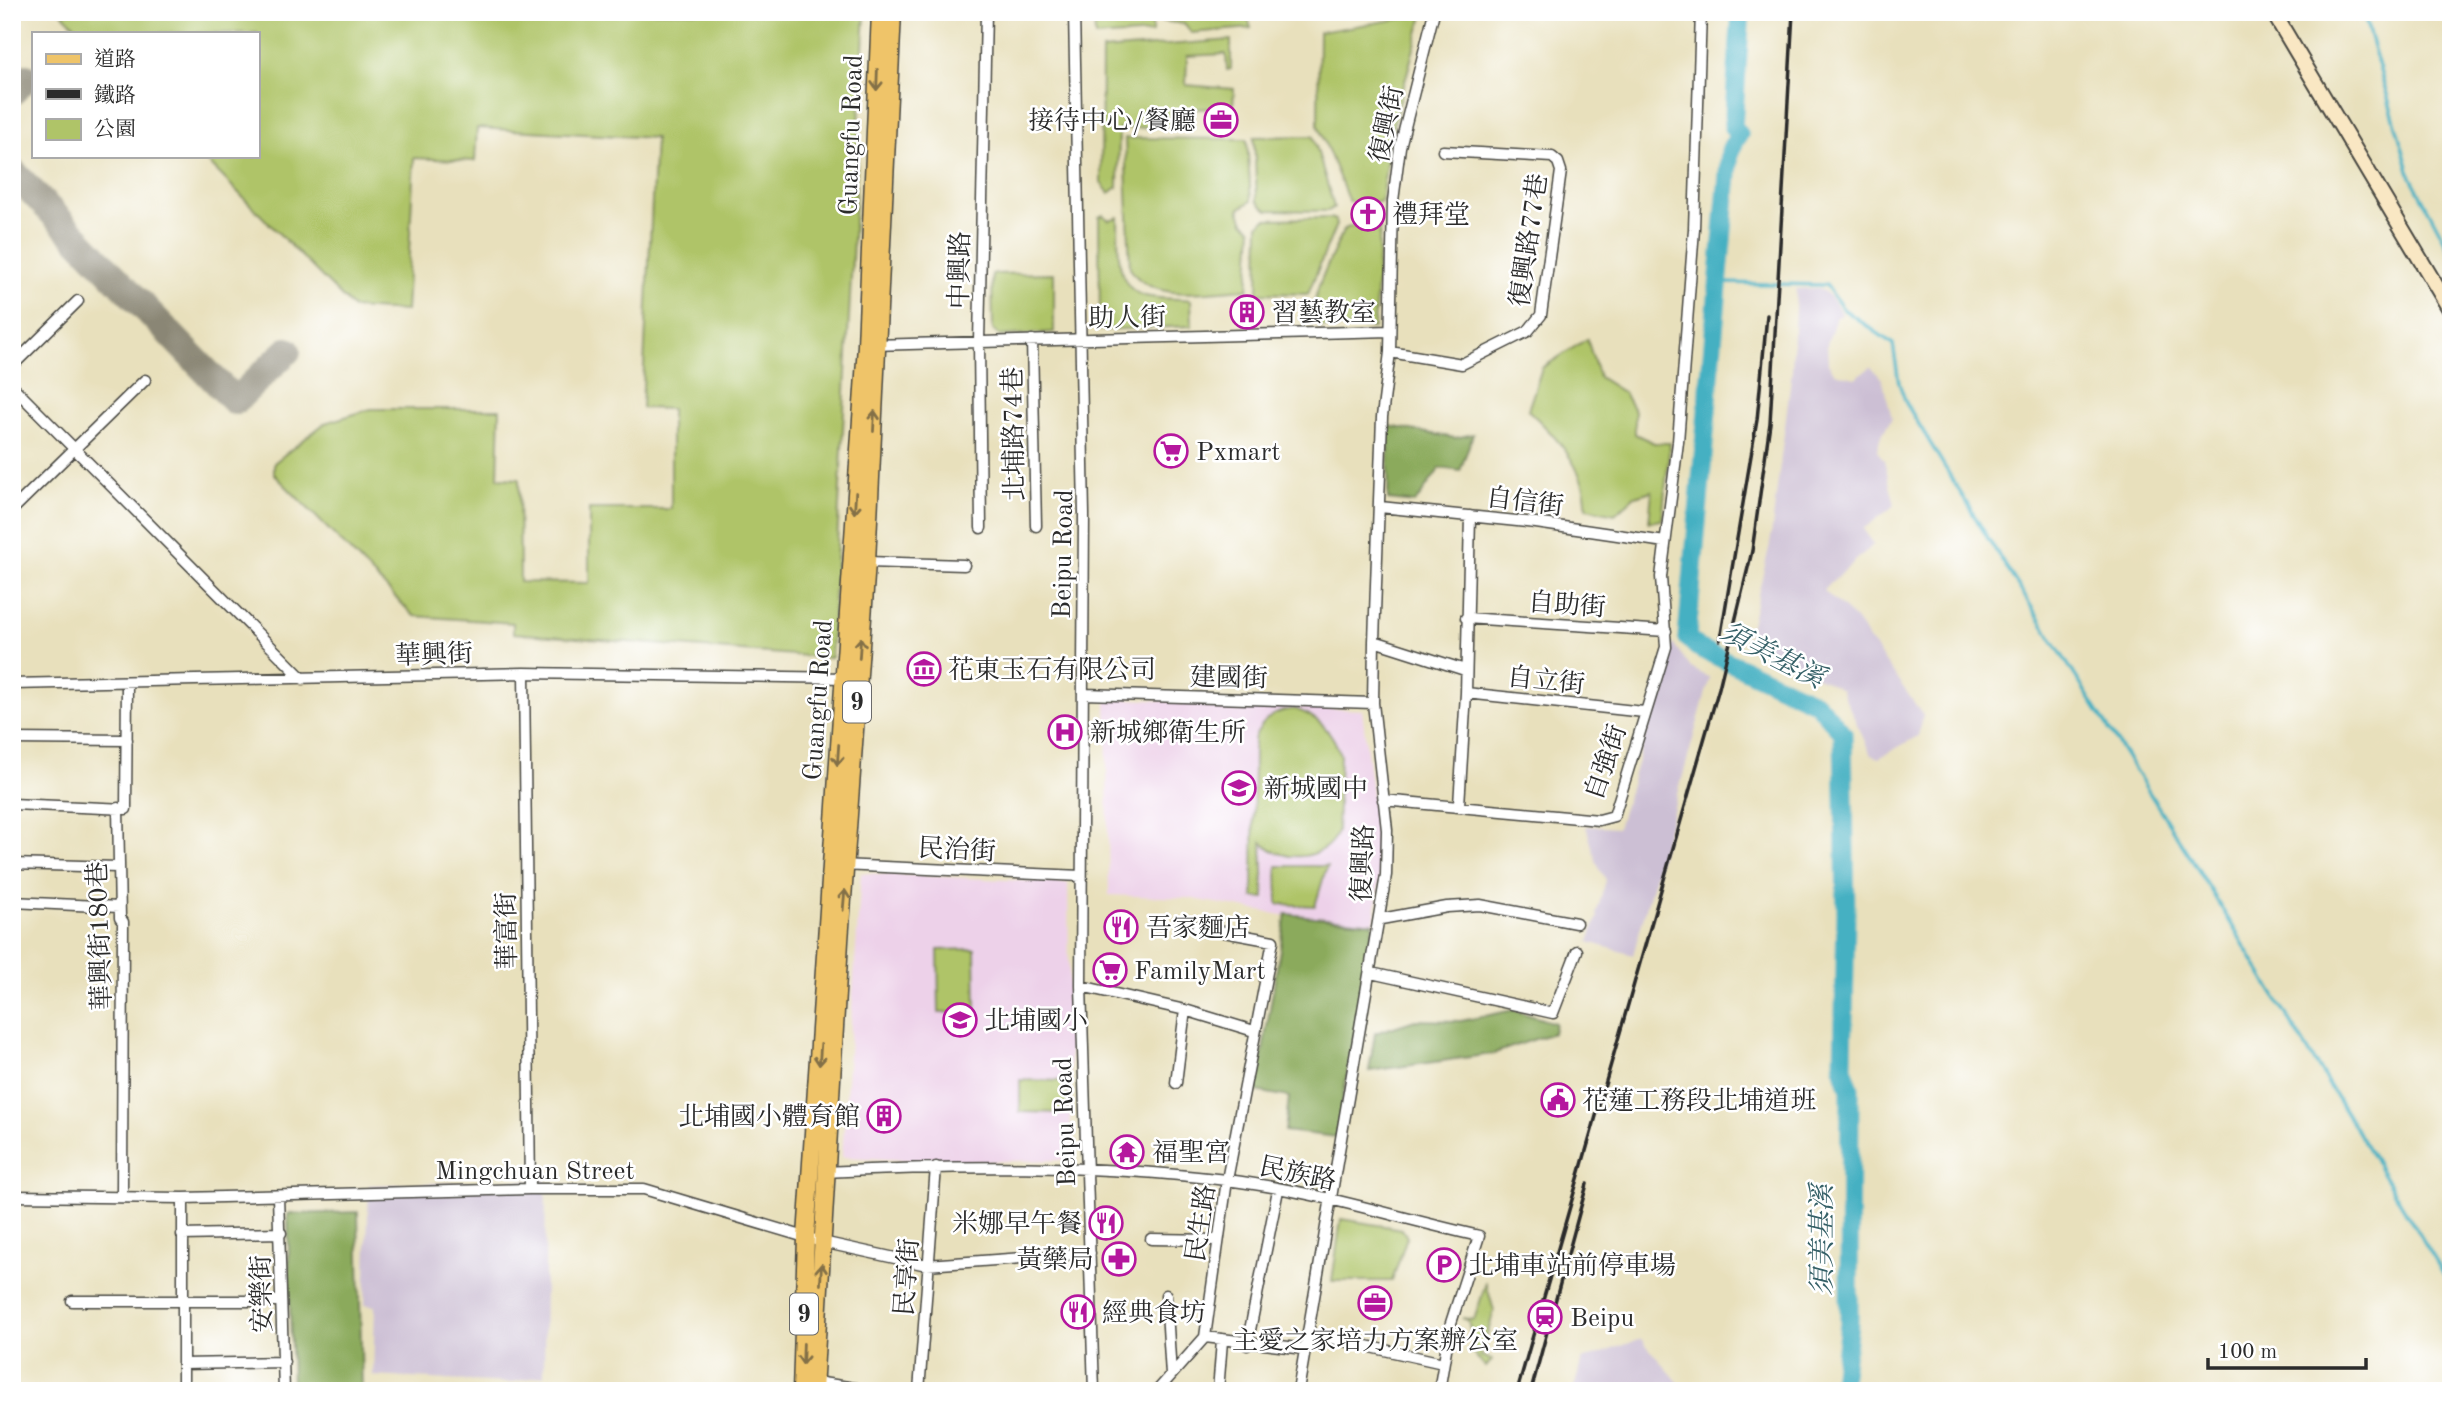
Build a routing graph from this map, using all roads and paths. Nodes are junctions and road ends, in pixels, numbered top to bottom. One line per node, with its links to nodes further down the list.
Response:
1 (880, 12): 15 (main road, Guangfu Road / 9, one-way to 15)
2 (893, 12): 15 (main road, Guangfu Road / 9)
3 (986, 12): 14 (street, 中興路)
4 (1074, 12): 12 (street, Beipu Road)
5 (1434, 12): 11 (street, 復興街)
6 (1701, 12): 26 (street, 自強街)
7 (2273, 12): 10 (street)
8 (1443, 151): 16 (street, 復興路77巷)
9 (78, 301): 17 (street)
10 (2451, 311)
11 (1390, 331): 12 (street, 助人街); 16 (street, 復興路)
12 (1081, 339): 13 (street, 助人街); 39 (street, Beipu Road)
13 (1032, 340): 14 (street, 助人街); 24 (street, 北埔路74巷)
14 (979, 342): 15 (street, 助人街); 25 (street, 中興路)
15 (872, 345): 27 (main road, Guangfu Road / 9, one-way to 15); 34 (main road, Guangfu Road / 9, one-way to 34)
16 (1390, 352): 21 (street, 復興路)
17 (12, 366)
18 (145, 380): 20 (street)
19 (12, 386): 20 (street)
20 (75, 449): 22 (street); 35 (street)
21 (1380, 507): 23 (street, 自信街); 31 (street, 復興路)
22 (12, 510)
23 (1470, 516): 26 (street, 自信街); 29 (street)
24 (1036, 526)
25 (981, 528)
26 (1665, 541): 30 (street, 自強街)
27 (867, 562): 28 (street); 34 (main road, Guangfu Road / 9, one-way to 27)
28 (964, 565)
29 (1466, 618): 30 (street, 自助街); 32 (street)
30 (1666, 631): 41 (street, 自強街)
31 (1374, 641): 32 (street); 40 (street, 復興路)
32 (1465, 670): 38 (street)
33 (524, 673): 34 (street, 華興街); 35 (street, 華興街); 67 (street, 華富街)
34 (850, 678): 49 (main road, Guangfu Road / 9)
35 (303, 679): 37 (street, 華興街)
36 (12, 684): 37 (street, 華興街)
37 (127, 684): 43 (street, 華興街180巷)
38 (1466, 693): 41 (street, 自立街); 46 (street)
39 (1083, 694): 40 (street, 建國街); 51 (street, Beipu Road)
40 (1373, 703): 44 (street, 復興路)
41 (1644, 712): 46 (street, 自強街)
42 (12, 739): 43 (street)
43 (127, 740): 47 (street, 華興街180巷)
44 (1383, 800): 46 (street, 自強街); 54 (street, 復興路)
45 (12, 804): 47 (street)
46 (1459, 806)
47 (118, 808): 50 (street, 華興街180巷)
48 (12, 864): 50 (street)
49 (839, 864): 51 (street, 民治街); 65 (main road, Guangfu Road / 9)
50 (117, 867): 53 (street, 華興街180巷)
51 (1082, 876): 59 (street, Beipu Road)
52 (12, 902): 53 (street)
53 (119, 907): 69 (street, 華興街180巷)
54 (1381, 919): 55 (street); 58 (street, 復興路)
55 (1576, 923)
56 (1197, 927): 61 (street, 民生路)
57 (1577, 951): 58 (street)
58 (1371, 973): 73 (street, 復興路)
59 (1081, 986): 60 (street); 64 (street, Beipu Road)
60 (1185, 1010): 61 (street); 62 (street)
61 (1254, 1031): 66 (street, 民生路)
62 (1176, 1083)
63 (936, 1167): 64 (street, 民族路); 65 (street, 民族路); 80 (street, 民享街)
64 (1086, 1167): 66 (street, 民族路); 79 (street, Beipu Road)
65 (819, 1173): 77 (main road, Guangfu Road / 9)
66 (1227, 1180): 68 (street, 民族路); 78 (street, 民生路)
67 (530, 1189): 71 (street, Mingchuan Street); 77 (street, Mingchuan Street)
68 (1278, 1189): 73 (street, 民族路); 88 (street)
69 (122, 1195): 70 (street, Mingchuan Street); 72 (street, Mingchuan Street)
70 (12, 1196)
71 (278, 1196): 72 (street, Mingchuan Street); 74 (street, 安樂街)
72 (183, 1198): 75 (street)
73 (1329, 1201): 85 (street, 復興路); 91 (street, 民族路)
74 (281, 1233): 75 (street); 83 (street, 安樂街)
75 (182, 1235): 84 (street)
76 (1151, 1238): 78 (street)
77 (814, 1240): 80 (street, Mingchuan Street); 94 (main road, Guangfu Road / 9)
78 (1217, 1240): 86 (street, 民生路)
79 (1090, 1253): 80 (street, Mingchuan Street); 99 (street, Beipu Road)
80 (927, 1265): 98 (street, 民享街)
81 (1166, 1295): 93 (street)
82 (72, 1301): 84 (street)
83 (281, 1301): 84 (street); 90 (street, 安樂街)
84 (183, 1303): 92 (street)
85 (1308, 1333): 89 (street, 復興路); 91 (street)
86 (1205, 1337): 87 (street); 93 (street)
87 (1222, 1341): 88 (street); 101 (street)
88 (1247, 1345): 89 (street)
89 (1305, 1349): 102 (street, 復興路)
90 (284, 1362): 92 (street); 96 (street, 安樂街)
91 (1443, 1363): 103 (street)
92 (183, 1364): 95 (street)
93 (1171, 1375): 100 (street)
94 (808, 1386): 97 (street)
95 (183, 1391)
96 (284, 1391)
97 (874, 1391)
98 (919, 1391)
99 (1094, 1391)
100 (1157, 1391)
101 (1218, 1391)
102 (1298, 1391)
103 (1439, 1391)

